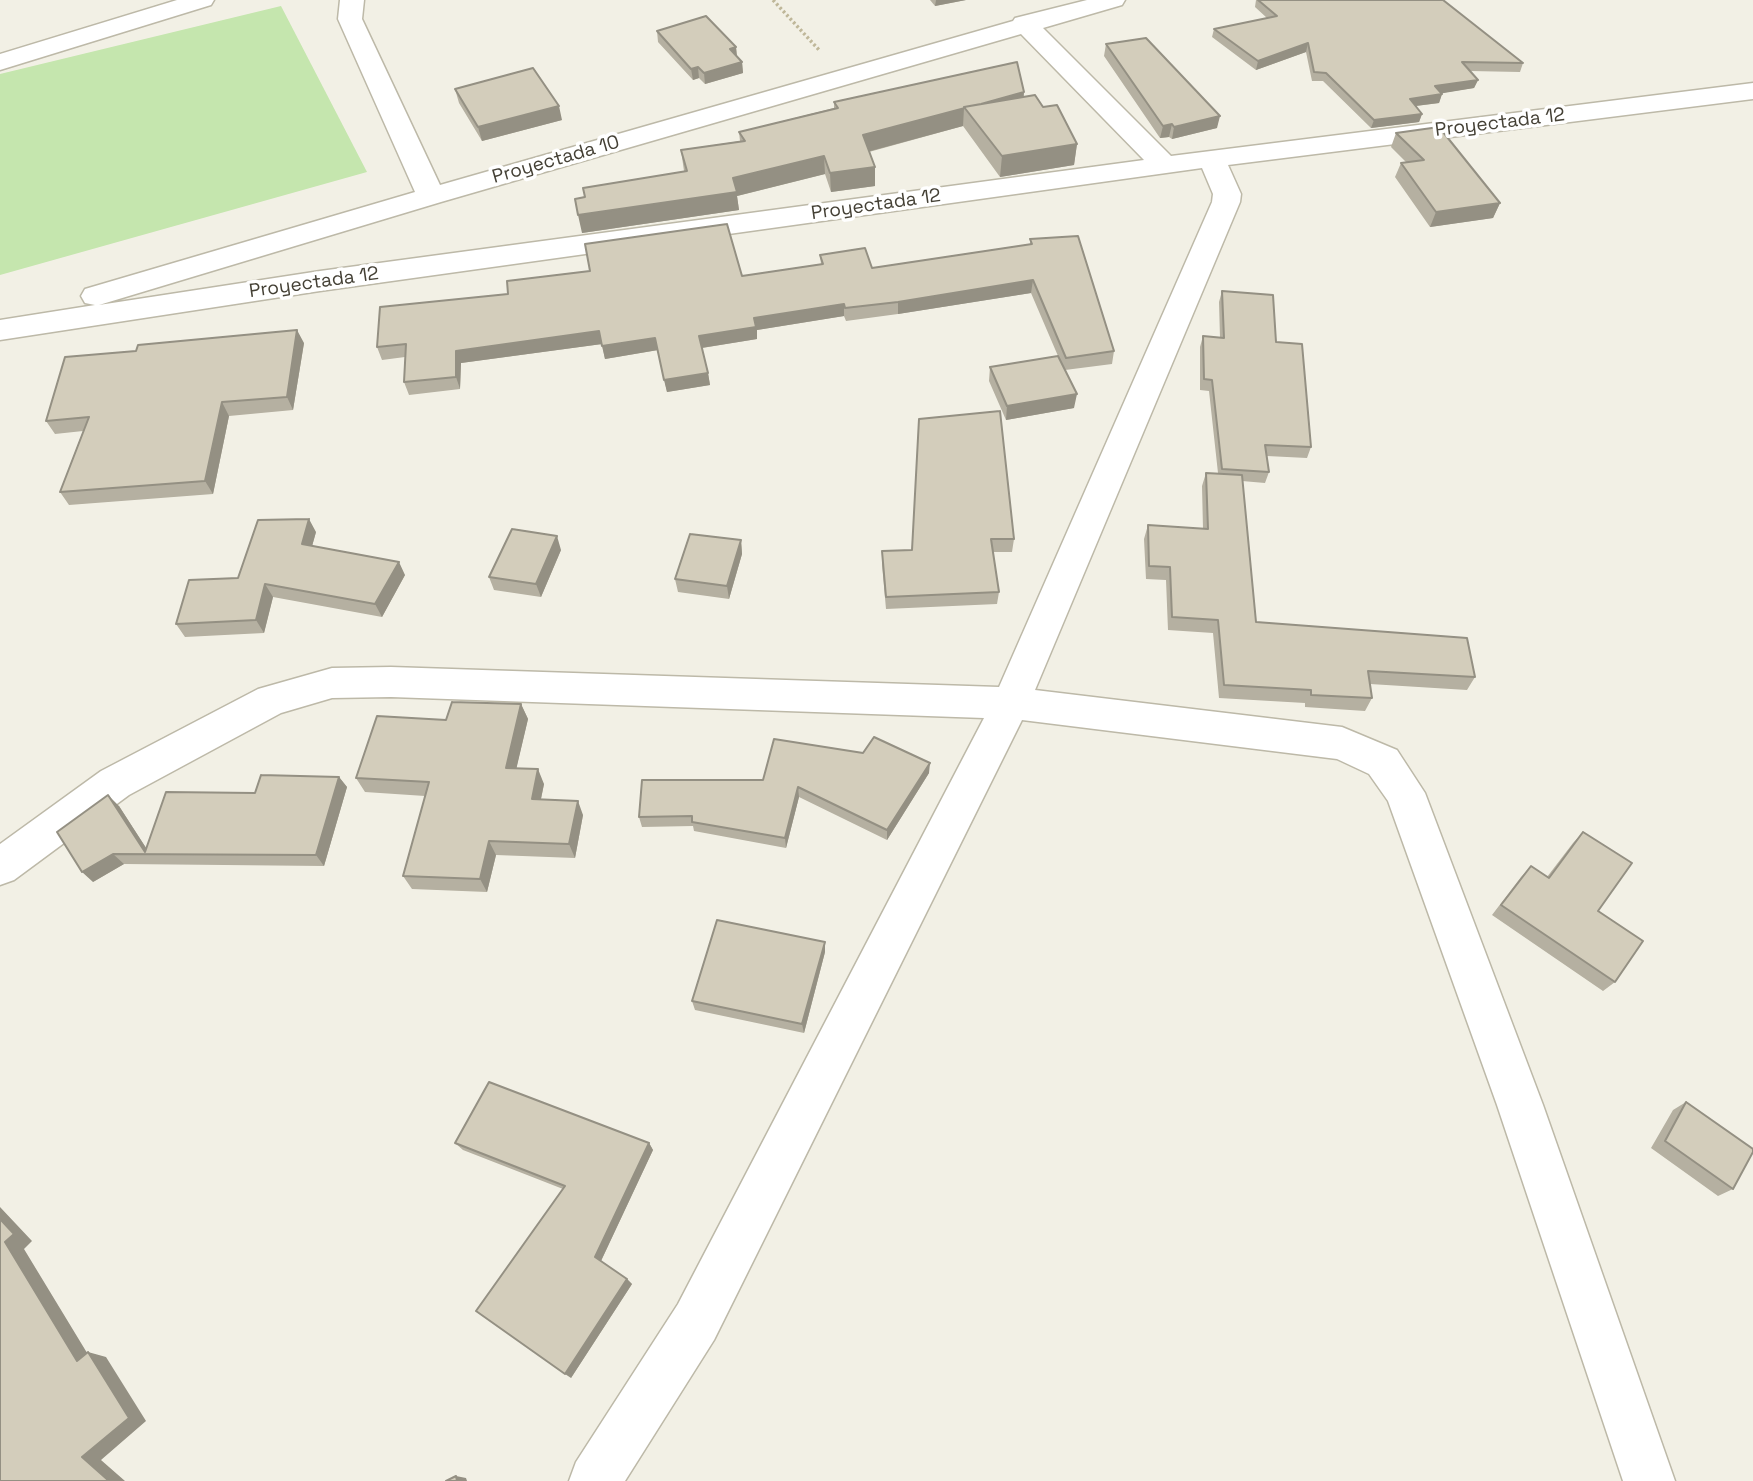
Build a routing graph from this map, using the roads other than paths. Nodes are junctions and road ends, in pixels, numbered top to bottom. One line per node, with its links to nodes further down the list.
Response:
1 (202, 0): 5 (street)
2 (352, 0): 9 (street)
3 (1113, 0): 4 (street, Proyectada 10)
4 (1024, 23): 8 (street); 9 (street, Proyectada 10)
5 (0, 62)
6 (1753, 92): 7 (street, Proyectada 12)
7 (1212, 159): 8 (street, Proyectada 12); 12 (street)
8 (1165, 165): 11 (street, Proyectada 12)
9 (430, 196): 10 (street, Proyectada 10)
10 (0, 325)
11 (0, 330)
12 (1011, 703): 13 (street); 14 (street); 15 (street)
13 (0, 867)
14 (595, 1481)
15 (1649, 1481)

